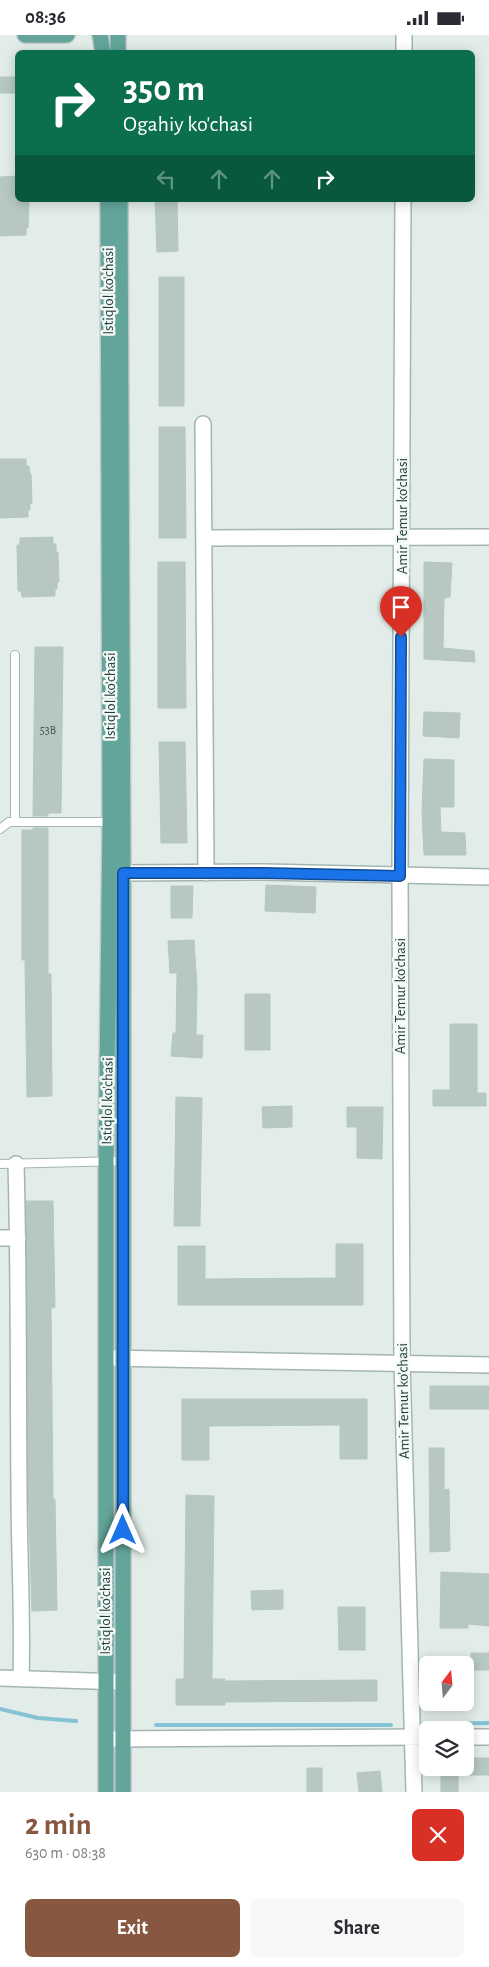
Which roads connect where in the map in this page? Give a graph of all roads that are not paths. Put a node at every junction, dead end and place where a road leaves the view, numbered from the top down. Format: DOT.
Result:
graph roads {
  1 [pos="25,35"];
  2 [pos="67,35"];
  3 [pos="100,35"];
  4 [pos="118,35"];
  5 [pos="404,35"];
  6 [pos="102,50"];
  7 [pos="118,50"];
  8 [pos="404,50"];
  9 [pos="108,202"];
  10 [pos="120,202"];
  11 [pos="403,202"];
  12 [pos="202,424"];
  13 [pos="402,537"];
  14 [pos="489,537"];
  15 [pos="205,538"];
  16 [pos="15,655"];
  17 [pos="15,822"];
  18 [pos="110,822"];
  19 [pos="0,829"];
  20 [pos="123,873"];
  21 [pos="206,873"];
  22 [pos="400,876"];
  23 [pos="489,877"];
  24 [pos="123,1161"];
  25 [pos="106,1162"];
  26 [pos="0,1163"];
  27 [pos="16,1163"];
  28 [pos="18,1238"];
  29 [pos="0,1239"];
  30 [pos="108,1358"];
  31 [pos="123,1358"];
  32 [pos="402,1363"];
  33 [pos="489,1365"];
  34 [pos="0,1678"];
  35 [pos="21,1679"];
  36 [pos="105,1682"];
  37 [pos="123,1683"];
  38 [pos="419,1721"];
  39 [pos="419,1737"];
  40 [pos="474,1737"];
  41 [pos="489,1737"];
  42 [pos="107,1739"];
  43 [pos="124,1739"];
  44 [pos="419,1746"];
  45 [pos="106,1792"];
  46 [pos="123,1792"];
  47 [pos="414,1792"];
  1 -- 2 [label="main road"];
  3 -- 6 [label="main road"];
  4 -- 7 [label="main road"];
  5 -- 8 [label="street"];
  9 -- 18 [label="main road, Istiqlol ko'chasi"];
  10 -- 20 [label="main road, Istiqlol ko'chasi"];
  11 -- 13 [label="street, Amir Temur ko'chasi"];
  12 -- 15 [label="street"];
  13 -- 14 [label="street"];
  13 -- 15 [label="street"];
  13 -- 22 [label="street, Amir Temur ko'chasi"];
  15 -- 21 [label="street"];
  16 -- 17 [label="lane"];
  17 -- 18 [label="lane"];
  17 -- 19 [label="lane"];
  18 -- 25 [label="main road, Istiqlol ko'chasi"];
  20 -- 21 [label="street"];
  20 -- 24 [label="main road, Istiqlol ko'chasi"];
  21 -- 22 [label="street"];
  22 -- 23 [label="street"];
  22 -- 32 [label="street, Amir Temur ko'chasi"];
  24 -- 25 [label="lane"];
  24 -- 31 [label="main road, Istiqlol ko'chasi"];
  25 -- 27 [label="lane"];
  25 -- 30 [label="main road, Istiqlol ko'chasi"];
  26 -- 27 [label="lane"];
  27 -- 28 [label="street"];
  28 -- 29 [label="street"];
  28 -- 35 [label="street"];
  30 -- 31 [label="street"];
  30 -- 36 [label="main road, Istiqlol ko'chasi"];
  31 -- 32 [label="street"];
  31 -- 37 [label="main road, Istiqlol ko'chasi"];
  32 -- 33 [label="street"];
  32 -- 38 [label="street, Amir Temur ko'chasi"];
  34 -- 35 [label="street"];
  35 -- 36 [label="street"];
  36 -- 37 [label="street"];
  36 -- 42 [label="main road, Istiqlol ko'chasi"];
  37 -- 43 [label="main road, Istiqlol ko'chasi"];
  39 -- 43 [label="street"];
  40 -- 41 [label="street"];
  42 -- 43 [label="street"];
  42 -- 45 [label="main road, Istiqlol ko'chasi"];
  43 -- 46 [label="main road, Istiqlol ko'chasi"];
  44 -- 47 [label="street, Amir Temur ko'chasi"];
}
